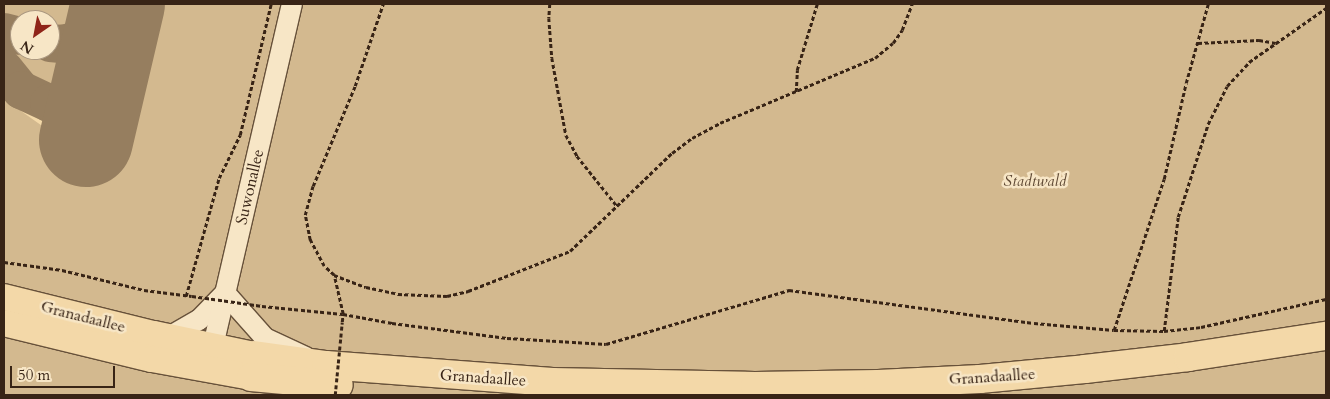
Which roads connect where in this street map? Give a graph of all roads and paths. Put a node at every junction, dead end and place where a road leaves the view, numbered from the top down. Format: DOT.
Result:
graph roads {
  1 [pos="271,4"];
  2 [pos="292,4"];
  3 [pos="383,4"];
  4 [pos="550,4"];
  5 [pos="817,4"];
  6 [pos="912,4"];
  7 [pos="1208,4"];
  8 [pos="1326,8"];
  9 [pos="1198,43"];
  10 [pos="1277,43"];
  11 [pos="796,92"];
  12 [pos="617,206"];
  13 [pos="4,262"];
  14 [pos="334,275"];
  15 [pos="225,294"];
  16 [pos="186,296"];
  17 [pos="4,297"];
  18 [pos="1326,299"];
  19 [pos="343,314"];
  20 [pos="4,323"];
  21 [pos="1114,330"];
  22 [pos="1164,331"];
  23 [pos="1326,336"];
  24 [pos="169,337"];
  25 [pos="1326,354"];
  26 [pos="210,358"];
  27 [pos="317,364"];
  28 [pos="252,366"];
  29 [pos="335,395"];
  30 [pos="454,395"];
  31 [pos="1000,395"];
  1 -- 16 [label="path"];
  2 -- 15 [label="street, Suwonallee"];
  3 -- 14 [label="path"];
  4 -- 12 [label="path"];
  5 -- 11 [label="path"];
  6 -- 11 [label="path"];
  7 -- 9 [label="path"];
  8 -- 10 [label="path"];
  9 -- 10 [label="path"];
  9 -- 21 [label="path"];
  10 -- 22 [label="path"];
  11 -- 12 [label="path"];
  12 -- 14 [label="path"];
  13 -- 16 [label="path"];
  14 -- 19 [label="path"];
  15 -- 24 [label="street"];
  15 -- 26 [label="street, Suwonallee"];
  15 -- 27 [label="street"];
  16 -- 19 [label="path, bridge"];
  17 -- 24 [label="main road, Granadaallee"];
  18 -- 22 [label="path"];
  19 -- 21 [label="path"];
  19 -- 29 [label="path, bridge"];
  20 -- 26 [label="main road, Granadaallee"];
  21 -- 22 [label="path"];
  23 -- 27 [label="highway, Granadaallee"];
  24 -- 26 [label="main road, Granadaallee"];
  25 -- 31 [label="highway, Granadaallee"];
  26 -- 28 [label="main road, Granadaallee"];
  27 -- 28 [label="highway, Granadaallee"];
  28 -- 30 [label="highway, Granadaallee"];
}
